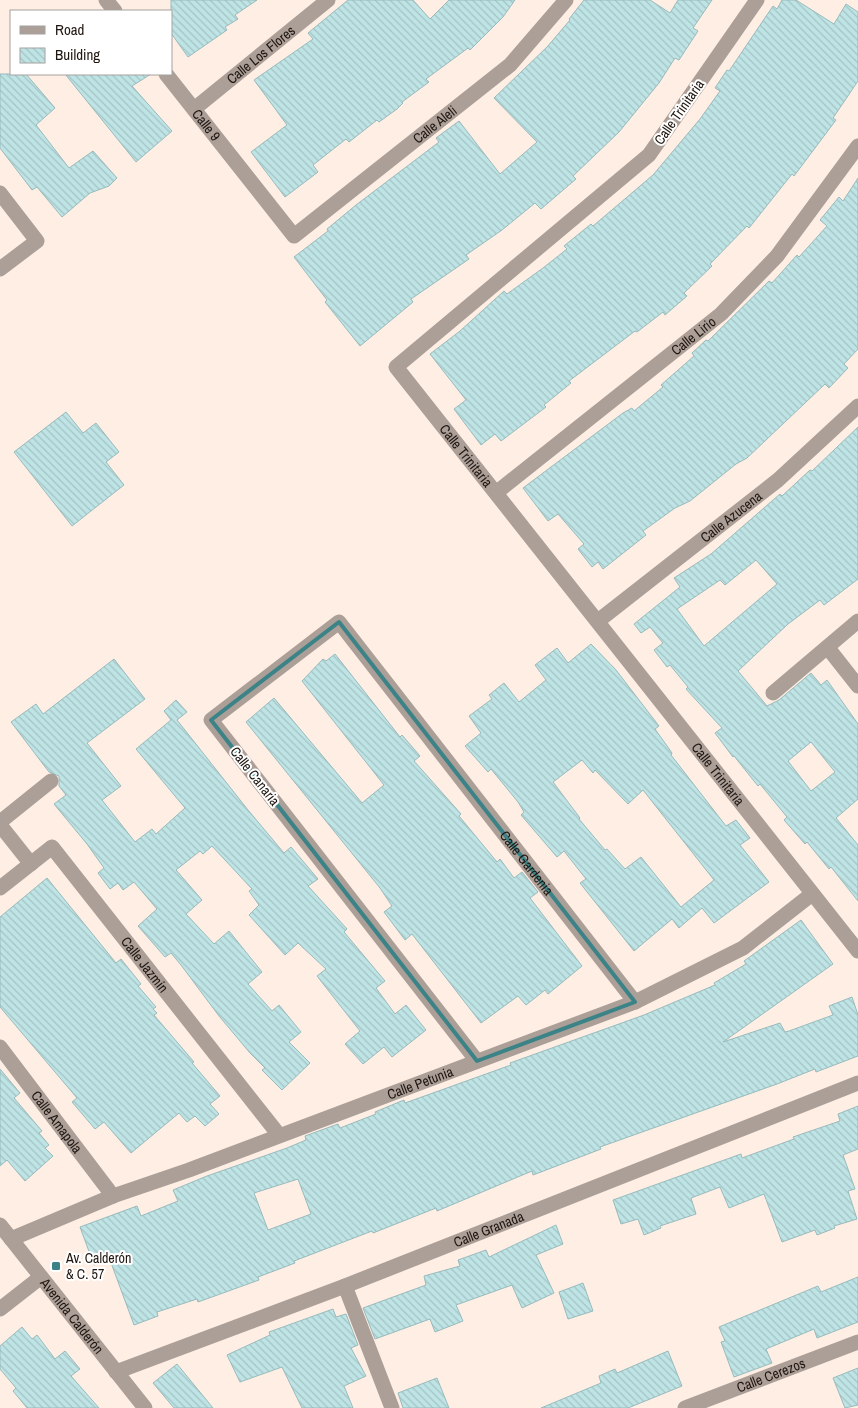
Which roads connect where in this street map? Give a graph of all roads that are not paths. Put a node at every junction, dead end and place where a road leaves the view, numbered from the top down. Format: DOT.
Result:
graph roads {
  1 [pos="106,0"];
  2 [pos="328,0"];
  3 [pos="566,0"];
  4 [pos="757,0"];
  5 [pos="114,10"];
  6 [pos="167,75"];
  7 [pos="194,109"];
  8 [pos="858,146"];
  9 [pos="0,193"];
  10 [pos="294,236"];
  11 [pos="0,269"];
  12 [pos="858,406"];
  13 [pos="497,492"];
  14 [pos="858,621"];
  15 [pos="598,622"];
  16 [pos="828,648"];
  17 [pos="858,686"];
  18 [pos="773,692"];
  19 [pos="418,724"];
  20 [pos="51,782"];
  21 [pos="0,823"];
  22 [pos="31,864"];
  23 [pos="0,888"];
  24 [pos="812,894"];
  25 [pos="858,952"];
  26 [pos="634,1002"];
  27 [pos="0,1047"];
  28 [pos="477,1061"];
  29 [pos="858,1083"];
  30 [pos="279,1135"];
  31 [pos="113,1196"];
  32 [pos="0,1225"];
  33 [pos="11,1239"];
  34 [pos="41,1277"];
  35 [pos="345,1286"];
  36 [pos="0,1309"];
  37 [pos="858,1342"];
  38 [pos="116,1372"];
  39 [pos="145,1408"];
  40 [pos="392,1408"];
  41 [pos="685,1408"];
  1 -- 5 [label="street"];
  2 -- 7 [label="street, Calle Los Flores"];
  3 -- 10 [label="street, Calle Aleli"];
  4 -- 13 [label="street, Calle Trinitaria"];
  6 -- 7 [label="street, Calle 9"];
  7 -- 10 [label="street, Calle 9"];
  8 -- 13 [label="street, Calle Lirio"];
  9 -- 11 [label="street"];
  12 -- 15 [label="street, Calle Azucena"];
  13 -- 15 [label="street, Calle Trinitaria"];
  14 -- 16 [label="street"];
  15 -- 24 [label="street, Calle Trinitaria"];
  16 -- 17 [label="street"];
  16 -- 18 [label="street"];
  19 -- 26 [label="street, Calle Gardenia"];
  19 -- 28 [label="street, Calle Canaria"];
  20 -- 21 [label="street"];
  21 -- 22 [label="street"];
  22 -- 23 [label="street, Calle Jazmín"];
  22 -- 30 [label="street, Calle Jazmín"];
  24 -- 25 [label="street, Calle Trinitaria"];
  24 -- 26 [label="street, Calle Petunia"];
  26 -- 28 [label="street, Calle Petunia"];
  27 -- 31 [label="street, Calle Amapola"];
  28 -- 30 [label="street, Calle Petunia"];
  29 -- 35 [label="street, Calle Granada"];
  30 -- 31 [label="street, Calle Petunia"];
  31 -- 33 [label="street, Calle Petunia"];
  32 -- 33 [label="street, Avenida Calderón"];
  33 -- 34 [label="street, Avenida Calderón"];
  34 -- 36 [label="street"];
  34 -- 38 [label="street, Avenida Calderón"];
  35 -- 38 [label="street, Calle Granada"];
  35 -- 40 [label="street"];
  37 -- 41 [label="street, Calle Cerezos"];
  38 -- 39 [label="street, Avenida Calderón"];
}
